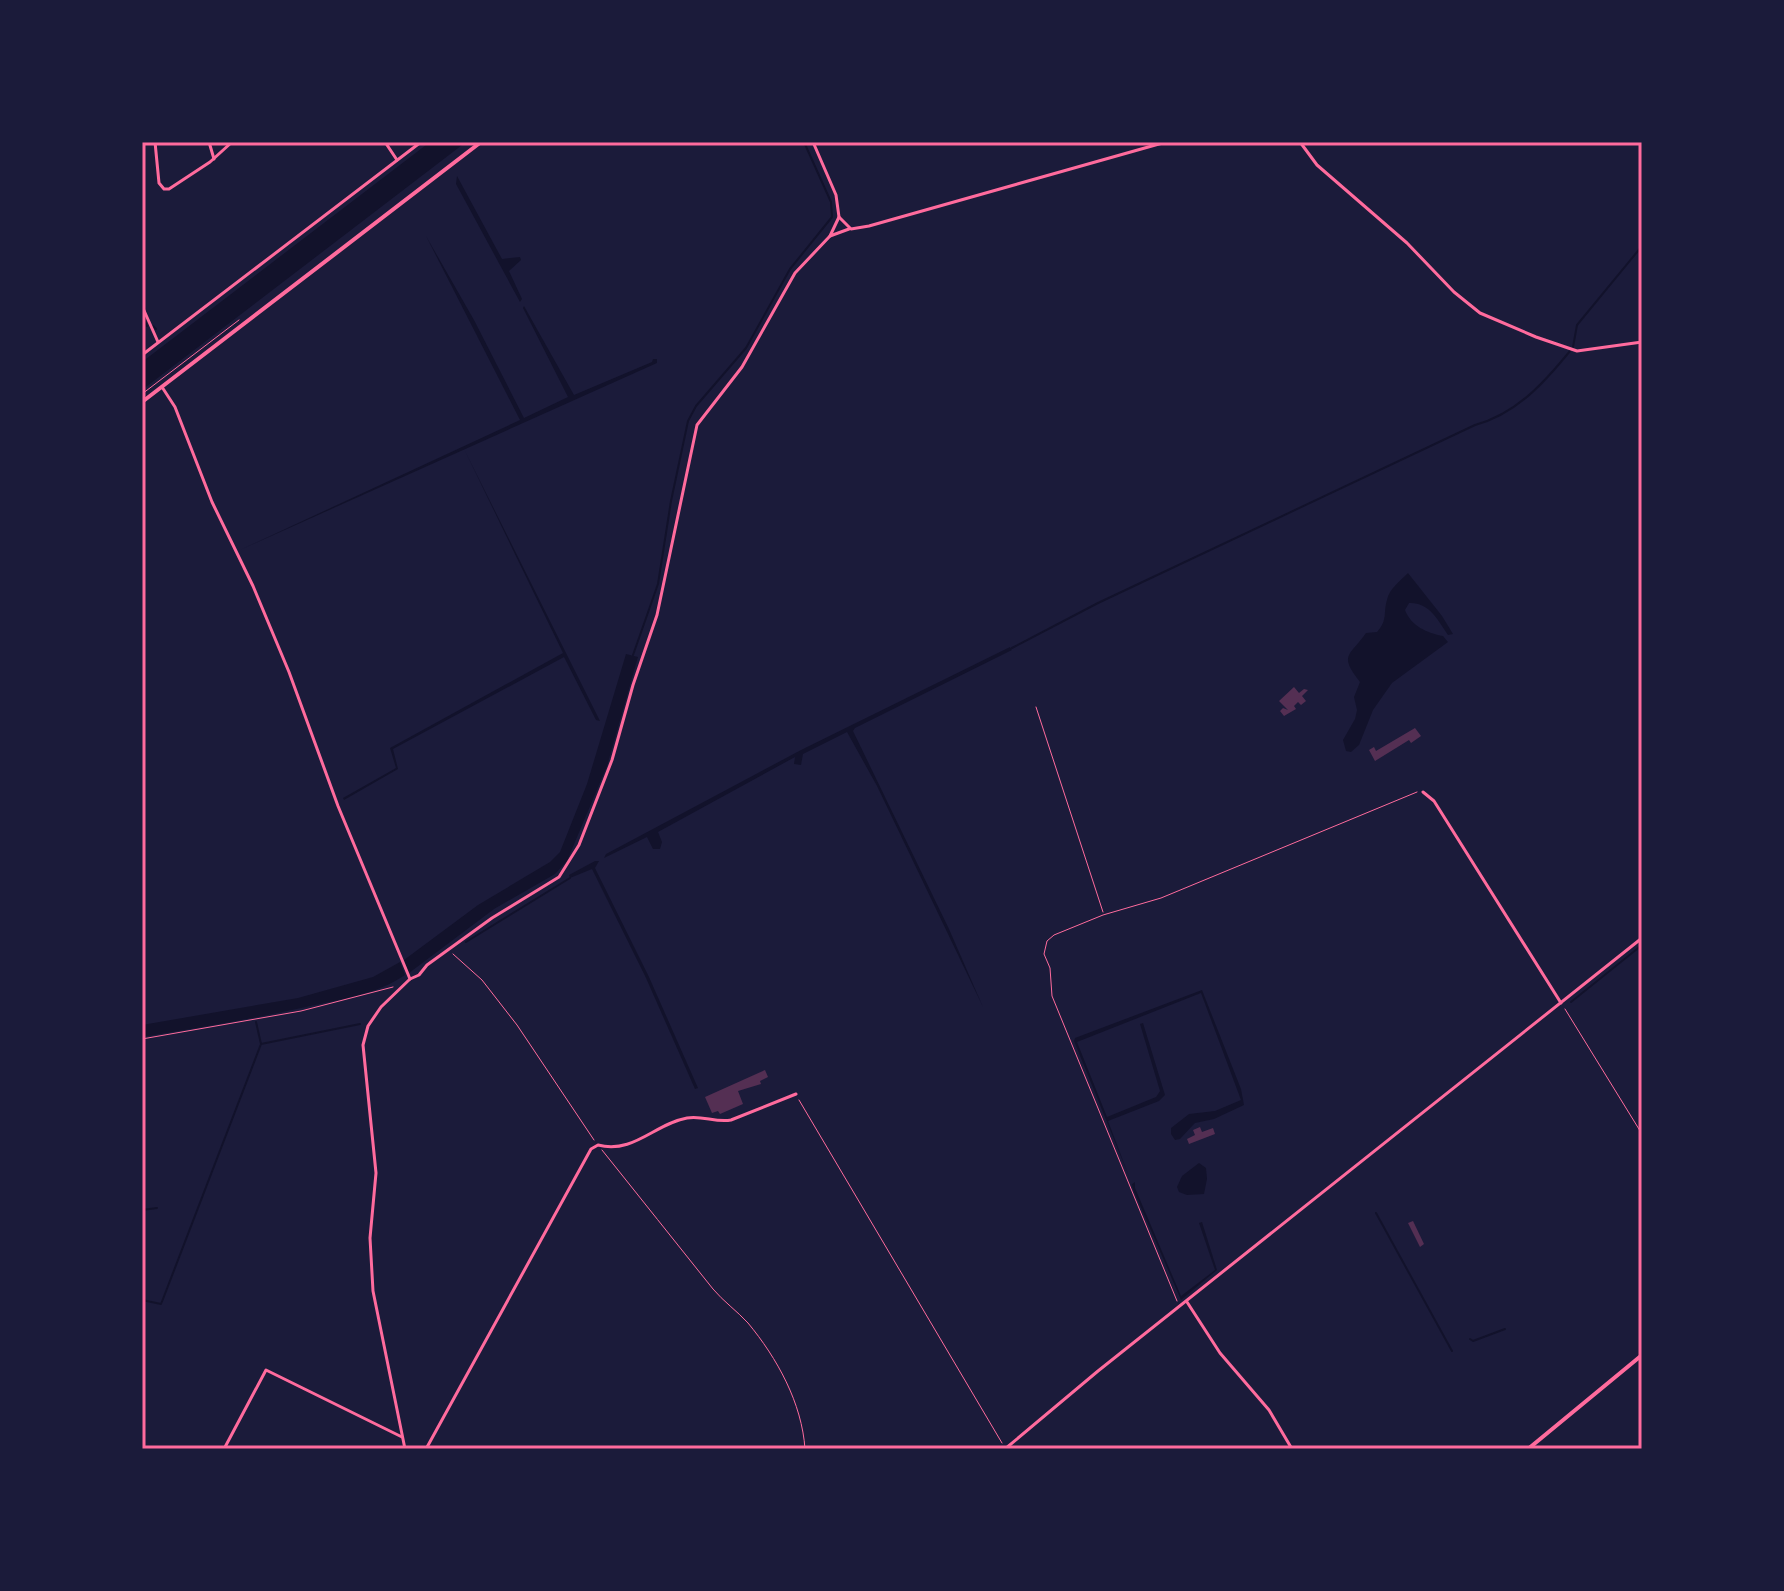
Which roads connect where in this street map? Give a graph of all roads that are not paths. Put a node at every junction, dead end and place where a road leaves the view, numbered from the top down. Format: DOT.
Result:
graph roads {
  1 [pos="155,142"];
  2 [pos="209,142"];
  3 [pos="232,142"];
  4 [pos="385,142"];
  5 [pos="421,142"];
  6 [pos="481,142"];
  7 [pos="813,142"];
  8 [pos="1166,142"];
  9 [pos="1300,142"];
  10 [pos="214,159"];
  11 [pos="397,160"];
  12 [pos="839,217"];
  13 [pos="851,229"];
  14 [pos="830,236"];
  15 [pos="142,306"];
  16 [pos="158,342"];
  17 [pos="1642,342"];
  18 [pos="142,355"];
  19 [pos="162,387"];
  20 [pos="142,402"];
  21 [pos="1423,792"];
  22 [pos="1642,938"];
  23 [pos="410,979"];
  24 [pos="1561,1003"];
  25 [pos="796,1094"];
  26 [pos="1187,1302"];
  27 [pos="1642,1355"];
  28 [pos="402,1437"];
  29 [pos="224,1449"];
  30 [pos="405,1449"];
  31 [pos="426,1449"];
  32 [pos="1005,1449"];
  33 [pos="1292,1449"];
  34 [pos="1528,1449"];
  1 -- 10 [label="street"];
  2 -- 10 [label="street"];
  3 -- 10 [label="street"];
  4 -- 11 [label="street"];
  5 -- 11 [label="street"];
  6 -- 19 [label="street"];
  7 -- 12 [label="street"];
  8 -- 13 [label="street"];
  9 -- 17 [label="street"];
  11 -- 16 [label="street"];
  12 -- 13 [label="street"];
  12 -- 14 [label="street"];
  13 -- 14 [label="street"];
  14 -- 23 [label="street"];
  15 -- 16 [label="street"];
  16 -- 18 [label="street"];
  19 -- 20 [label="street"];
  19 -- 23 [label="street"];
  21 -- 24 [label="street"];
  22 -- 24 [label="street"];
  23 -- 28 [label="street"];
  24 -- 26 [label="street"];
  25 -- 31 [label="street"];
  26 -- 32 [label="street"];
  26 -- 33 [label="street"];
  27 -- 34 [label="street"];
  28 -- 29 [label="street"];
  28 -- 30 [label="street"];
}
